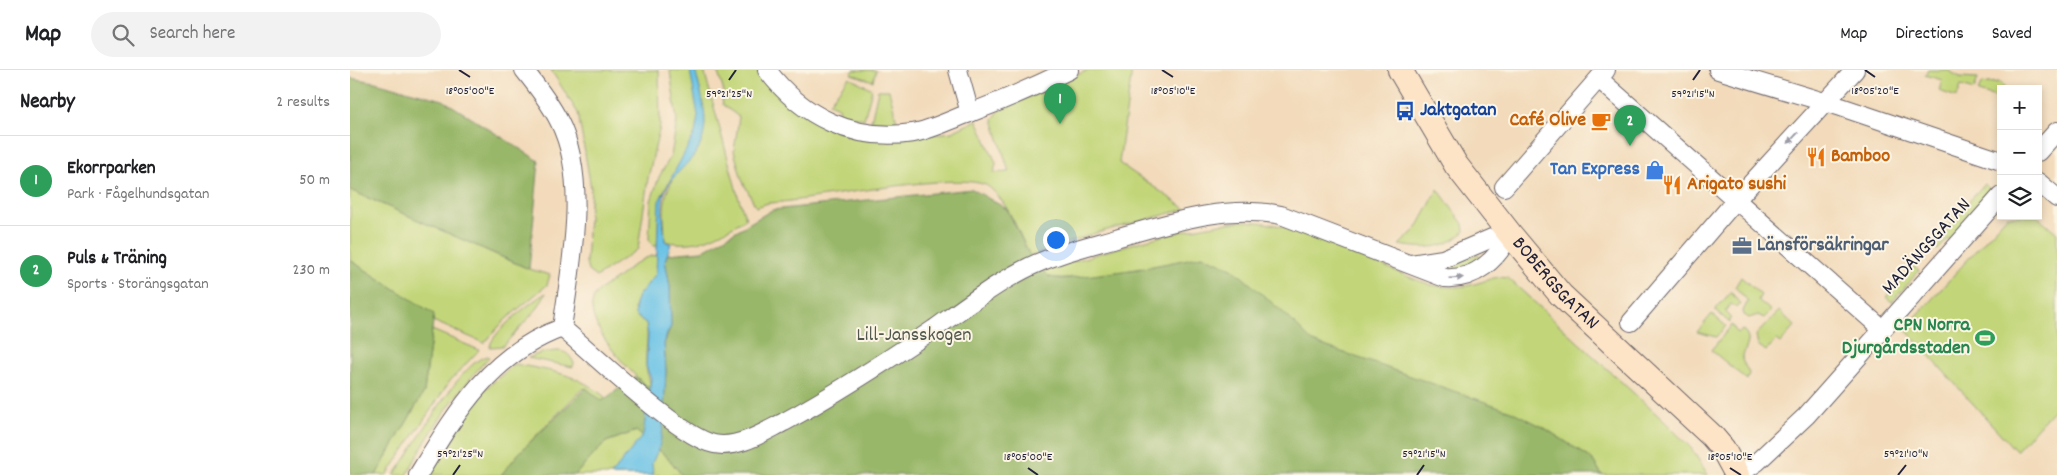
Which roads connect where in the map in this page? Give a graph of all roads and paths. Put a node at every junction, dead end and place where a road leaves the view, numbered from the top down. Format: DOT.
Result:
graph roads {
  1 [pos="524,70"];
  2 [pos="767,70"];
  3 [pos="958,70"];
  4 [pos="1069,70"];
  5 [pos="1400,70"];
  6 [pos="1718,70"];
  7 [pos="1854,70"];
  8 [pos="1603,74"];
  9 [pos="1826,102"];
  10 [pos="970,113"];
  11 [pos="2057,131"];
  12 [pos="2042,148"];
  13 [pos="1997,160"];
  14 [pos="2042,185"];
  15 [pos="1504,187"];
  16 [pos="2057,198"];
  17 [pos="1736,200"];
  18 [pos="1997,200"];
  19 [pos="1510,234"];
  20 [pos="1410,264"];
  21 [pos="1631,322"];
  22 [pos="562,328"];
  23 [pos="1882,329"];
  24 [pos="418,475"];
  25 [pos="1738,475"];
  1 -- 22 [label="street"];
  2 -- 10 [label="street"];
  3 -- 10 [label="street"];
  4 -- 10 [label="street"];
  5 -- 19 [label="street, BOBERGSGATAN"];
  6 -- 9 [label="street"];
  7 -- 9 [label="street"];
  8 -- 15 [label="street"];
  8 -- 17 [label="street"];
  9 -- 13 [label="street"];
  9 -- 17 [label="street, one-way"];
  11 -- 12 [label="street"];
  14 -- 16 [label="street"];
  17 -- 21 [label="street"];
  17 -- 23 [label="street"];
  18 -- 23 [label="street, MADÄNGSGATAN"];
  19 -- 20 [label="street"];
  20 -- 19 [label="street, one-way"];
  19 -- 25 [label="street, BOBERGSGATAN"];
  20 -- 22 [label="street"];
  22 -- 24 [label="street"];
  23 -- 25 [label="street, MADÄNGSGATAN"];
}
